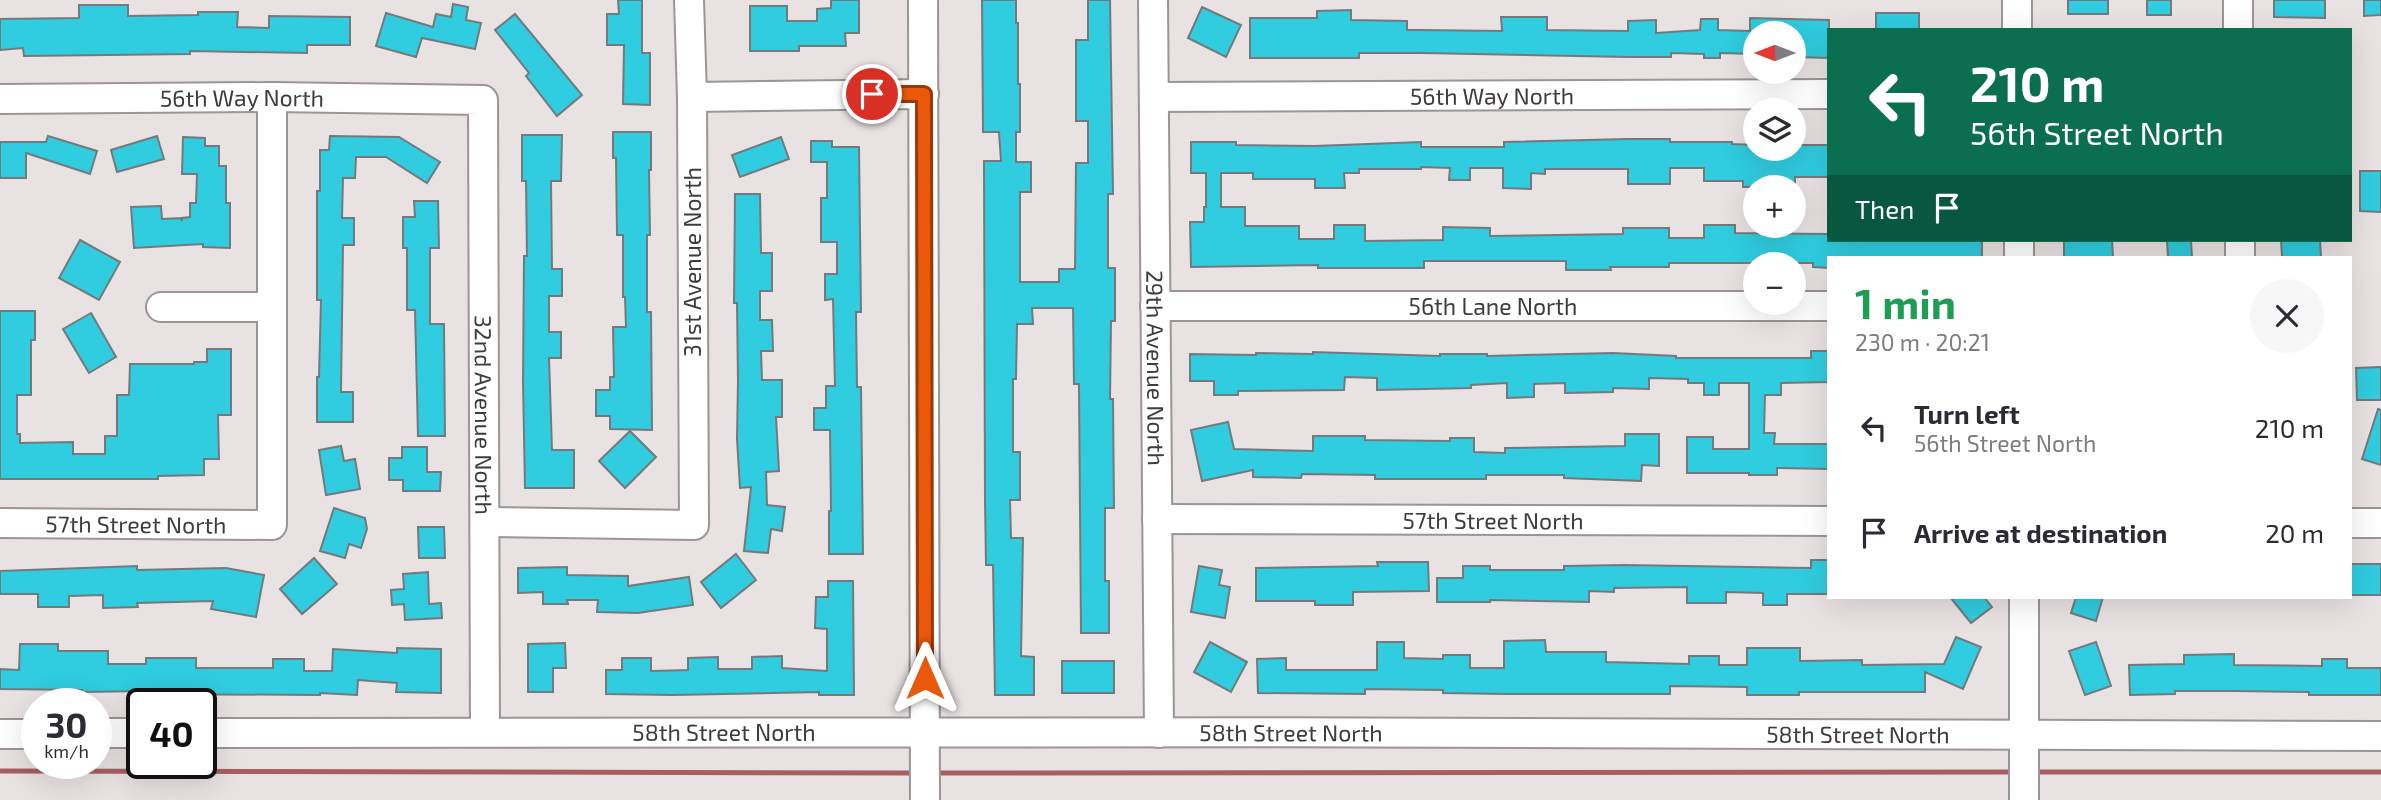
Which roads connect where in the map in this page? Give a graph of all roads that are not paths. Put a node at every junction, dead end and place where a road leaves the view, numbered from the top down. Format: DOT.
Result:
graph roads {
  1 [pos="689,0"];
  2 [pos="923,0"];
  3 [pos="1153,0"];
  4 [pos="2017,0"];
  5 [pos="2238,0"];
  6 [pos="2017,28"];
  7 [pos="2238,28"];
  8 [pos="924,94"];
  9 [pos="1827,94"];
  10 [pos="272,97"];
  11 [pos="692,97"];
  12 [pos="1154,97"];
  13 [pos="0,99"];
  14 [pos="483,100"];
  15 [pos="1155,306"];
  16 [pos="1827,306"];
  17 [pos="161,307"];
  18 [pos="272,307"];
  19 [pos="1157,519"];
  20 [pos="1827,521"];
  21 [pos="485,522"];
  22 [pos="0,523"];
  23 [pos="2352,523"];
  24 [pos="2381,523"];
  25 [pos="2024,599"];
  26 [pos="485,732"];
  27 [pos="217,733"];
  28 [pos="1159,733"];
  29 [pos="0,734"];
  30 [pos="21,734"];
  31 [pos="2381,736"];
  32 [pos="2024,739"];
  33 [pos="925,740"];
  34 [pos="925,797"];
  35 [pos="2024,800"];
  1 -- 11 [label="street, 31st Avenue North"];
  2 -- 8 [label="street"];
  3 -- 12 [label="street, 29th Avenue North"];
  4 -- 6 [label="street"];
  5 -- 7 [label="street"];
  8 -- 11 [label="street"];
  8 -- 33 [label="street"];
  9 -- 12 [label="street, 56th Way North"];
  10 -- 13 [label="street, 56th Way North"];
  10 -- 14 [label="street, 56th Way North"];
  10 -- 18 [label="street"];
  11 -- 21 [label="street, 31st Avenue North"];
  12 -- 15 [label="street, 29th Avenue North"];
  14 -- 21 [label="street, 32nd Avenue North"];
  15 -- 16 [label="street, 56th Lane North"];
  15 -- 19 [label="street, 29th Avenue North"];
  17 -- 18 [label="street"];
  18 -- 22 [label="street, 57th Street North"];
  19 -- 20 [label="street, 57th Street North"];
  19 -- 28 [label="street, 29th Avenue North"];
  21 -- 26 [label="street, 32nd Avenue North"];
  23 -- 24 [label="street"];
  25 -- 32 [label="street"];
  26 -- 27 [label="street, 58th Street North"];
  26 -- 33 [label="street, 58th Street North"];
  28 -- 32 [label="street, 58th Street North"];
  28 -- 33 [label="street, 58th Street North"];
  29 -- 30 [label="street"];
  31 -- 32 [label="street, 58th Street North"];
  32 -- 35 [label="street"];
  33 -- 34 [label="street"];
}
